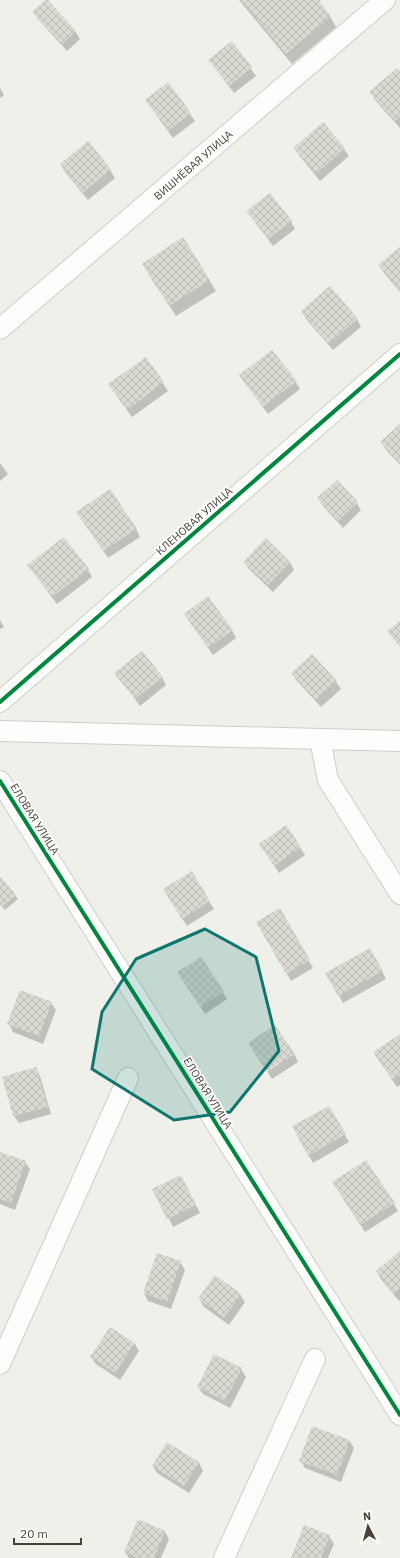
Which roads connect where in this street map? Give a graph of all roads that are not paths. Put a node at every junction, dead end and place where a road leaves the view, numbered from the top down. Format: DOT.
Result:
graph roads {
  1 [pos="385,0"];
  2 [pos="0,330"];
  3 [pos="400,354"];
  4 [pos="0,702"];
  5 [pos="0,731"];
  6 [pos="320,739"];
  7 [pos="400,741"];
  8 [pos="0,781"];
  9 [pos="400,894"];
  10 [pos="128,1078"];
  11 [pos="315,1359"];
  12 [pos="0,1364"];
  13 [pos="400,1415"];
  14 [pos="224,1558"];
  1 -- 2 [label="street, ВИШНЁВАЯ УЛИЦА"];
  3 -- 4 [label="street, КЛЕНОВАЯ УЛИЦА"];
  5 -- 6 [label="street"];
  6 -- 7 [label="street"];
  6 -- 9 [label="street"];
  8 -- 13 [label="street, ЕЛОВАЯ УЛИЦА"];
  10 -- 12 [label="street"];
  11 -- 14 [label="street"];
}
